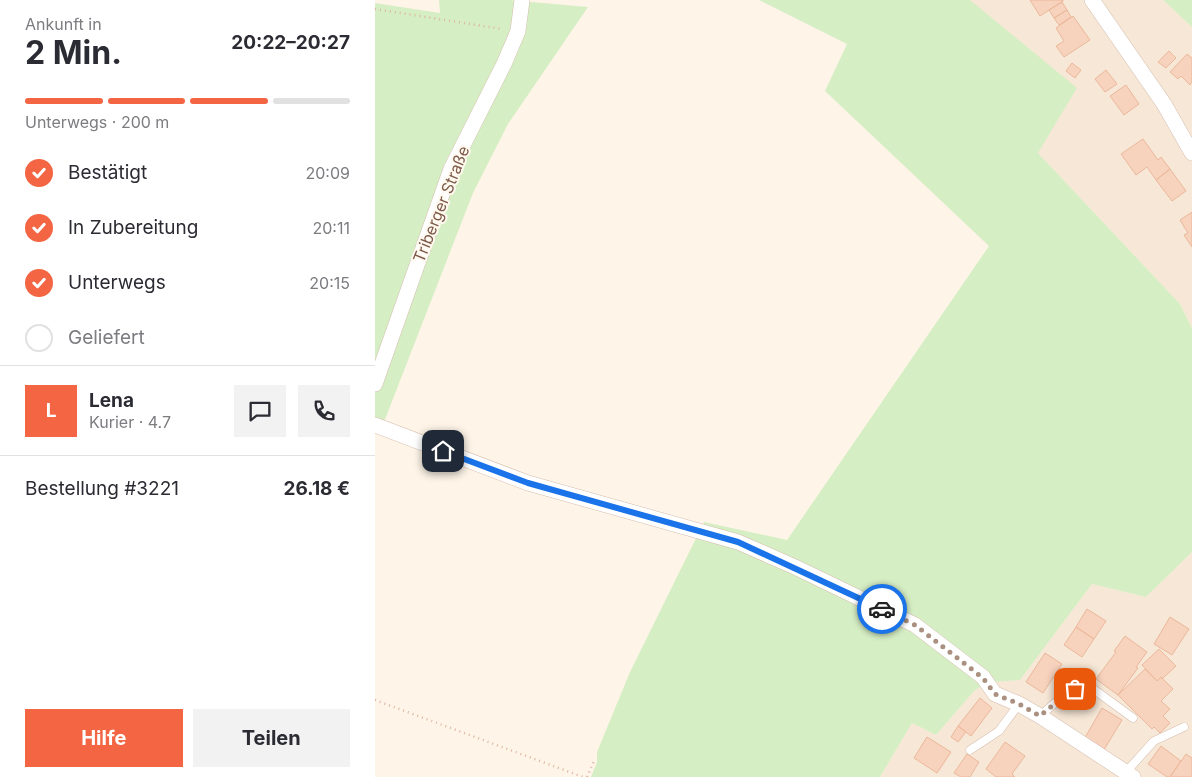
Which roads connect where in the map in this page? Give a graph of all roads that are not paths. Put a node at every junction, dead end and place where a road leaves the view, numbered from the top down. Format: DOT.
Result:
graph roads {
  1 [pos="522,0"];
  2 [pos="1092,0"];
  3 [pos="1192,153"];
  4 [pos="375,384"];
  5 [pos="375,425"];
  6 [pos="1019,704"];
  7 [pos="1040,716"];
  8 [pos="1133,718"];
  9 [pos="1185,727"];
  10 [pos="970,750"];
  11 [pos="1129,775"];
  1 -- 4 [label="street, Triberger Straße"];
  2 -- 3 [label="street"];
  5 -- 6 [label="street"];
  6 -- 7 [label="street"];
  6 -- 10 [label="lane"];
  7 -- 8 [label="lane"];
  7 -- 11 [label="street"];
  9 -- 11 [label="lane"];
}
